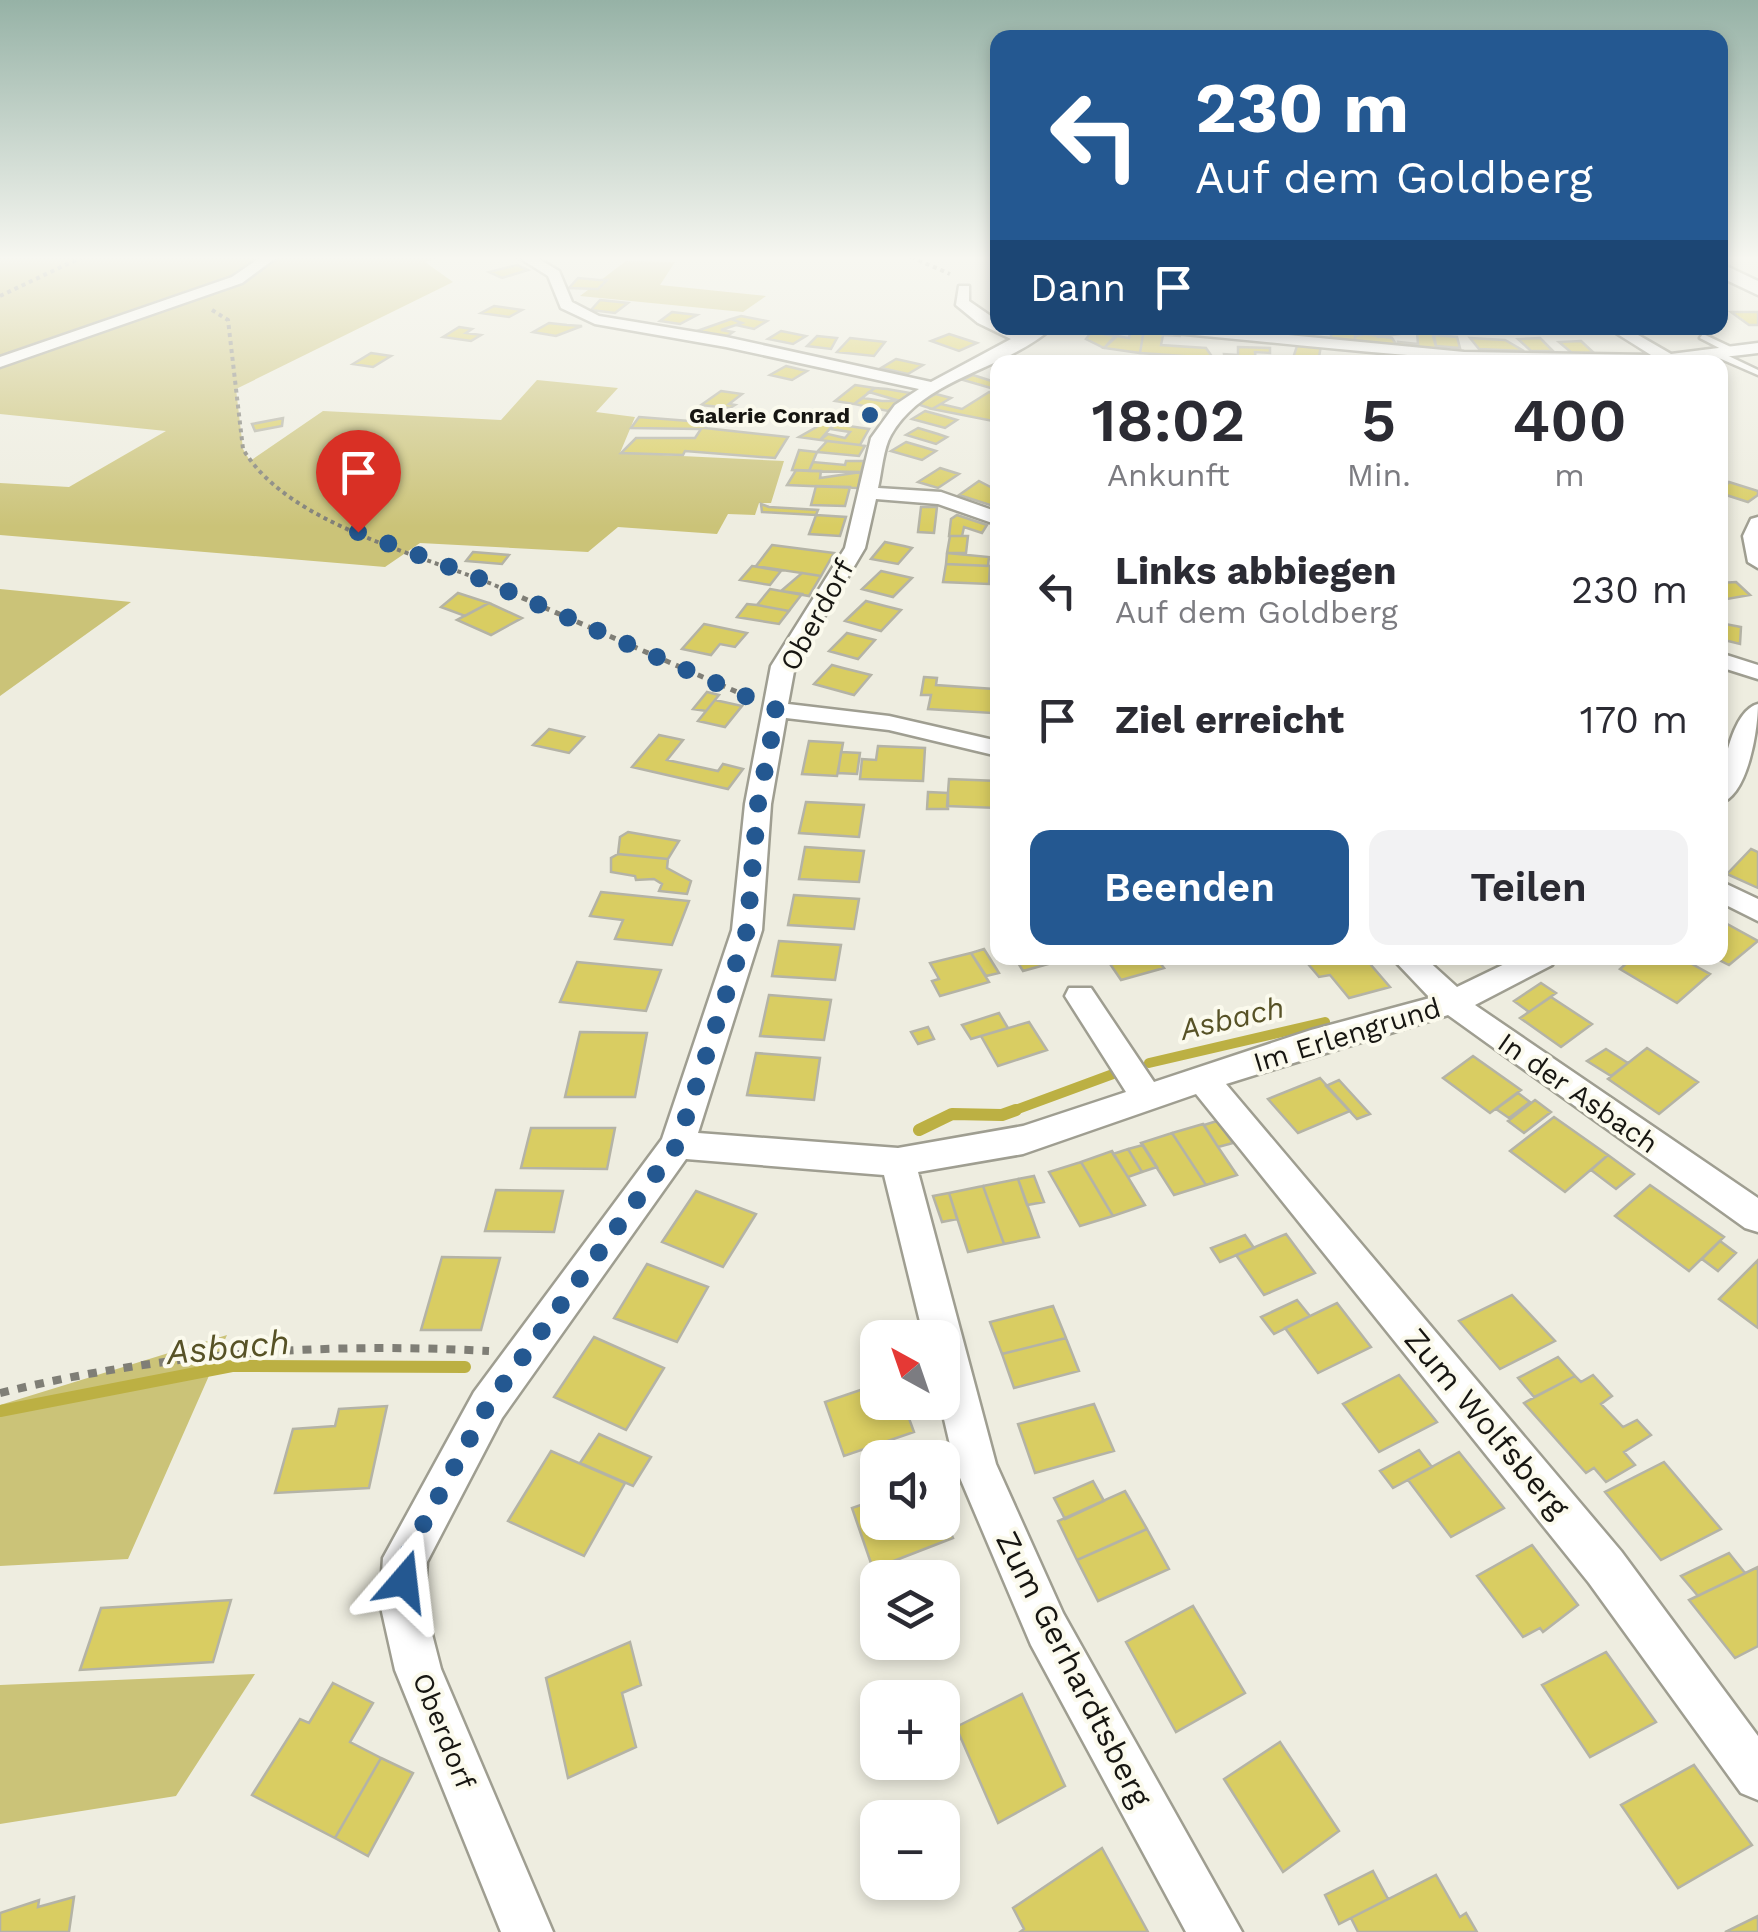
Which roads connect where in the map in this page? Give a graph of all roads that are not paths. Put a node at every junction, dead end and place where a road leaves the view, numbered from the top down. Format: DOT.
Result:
graph roads {
  1 [pos="36,347"];
  2 [pos="750,347"];
  3 [pos="1399,347"];
  4 [pos="1718,347"];
  5 [pos="1758,348"];
  6 [pos="1724,352"];
  7 [pos="1491,355"];
  8 [pos="1696,355"];
  9 [pos="990,357"];
  10 [pos="0,362"];
  11 [pos="1758,373"];
  12 [pos="933,387"];
  13 [pos="870,493"];
  14 [pos="990,516"];
  15 [pos="1758,523"];
  16 [pos="1758,562"];
  17 [pos="1728,663"];
  18 [pos="1758,672"];
  19 [pos="777,710"];
  20 [pos="1758,711"];
  21 [pos="990,747"];
  22 [pos="1728,777"];
  23 [pos="1728,894"];
  24 [pos="1758,910"];
  25 [pos="1414,965"];
  26 [pos="1527,965"];
  27 [pos="1080,996"];
  28 [pos="1452,1003"];
  29 [pos="1204,1080"];
  30 [pos="1147,1098"];
  31 [pos="677,1145"];
  32 [pos="898,1162"];
  33 [pos="1758,1217"];
  34 [pos="1758,1776"];
  35 [pos="527,1932"];
  36 [pos="1216,1932"];
  1 -- 10 [label="street"];
  2 -- 12 [label="street"];
  3 -- 7 [label="street"];
  4 -- 6 [label="lane"];
  5 -- 6 [label="street"];
  6 -- 8 [label="street"];
  6 -- 11 [label="lane"];
  9 -- 12 [label="street, Oberdorf"];
  12 -- 13 [label="street, Oberdorf"];
  13 -- 14 [label="street"];
  13 -- 19 [label="street, Oberdorf"];
  15 -- 16 [label="street"];
  17 -- 18 [label="street"];
  19 -- 21 [label="street"];
  19 -- 31 [label="street, Oberdorf"];
  20 -- 22 [label="street"];
  23 -- 24 [label="street"];
  25 -- 28 [label="street, In der Asbach"];
  26 -- 28 [label="street, Im Erlengrund"];
  27 -- 30 [label="street"];
  28 -- 29 [label="street, Im Erlengrund"];
  28 -- 33 [label="street, In der Asbach"];
  29 -- 30 [label="street, Im Erlengrund"];
  29 -- 34 [label="street, Zum Wolfsberg"];
  30 -- 32 [label="street, Im Erlengrund"];
  31 -- 32 [label="street, Im Erlengrund"];
  31 -- 35 [label="street, Oberdorf"];
  32 -- 36 [label="street, Zum Gerhardtsberg"];
}
